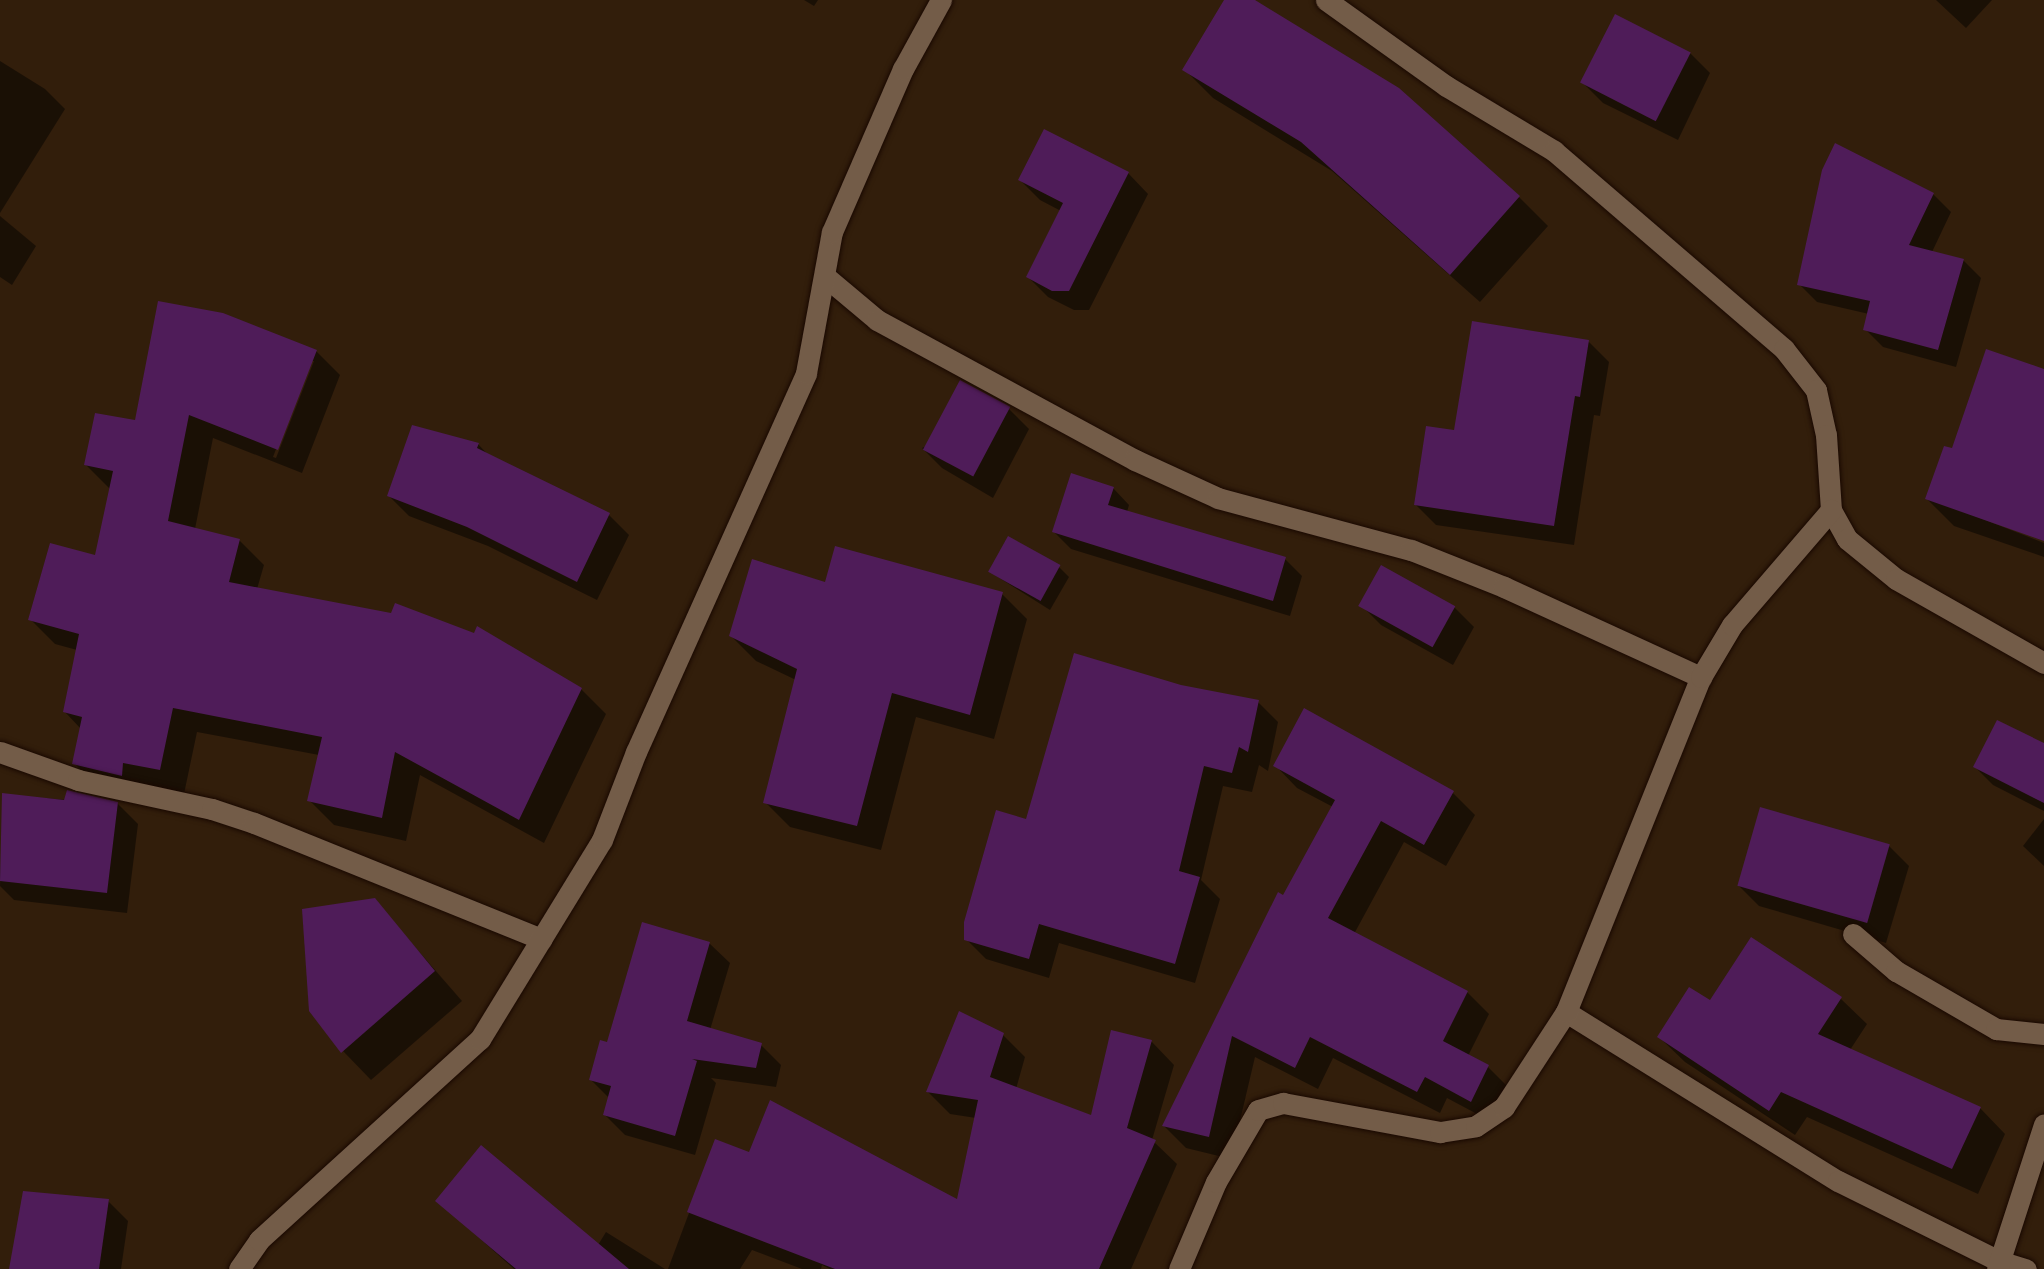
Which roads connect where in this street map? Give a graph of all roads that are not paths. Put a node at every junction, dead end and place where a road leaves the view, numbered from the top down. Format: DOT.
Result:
graph roads {
  1 [pos="941,0"];
  2 [pos="1326,0"];
  3 [pos="827,278"];
  4 [pos="1831,510"];
  5 [pos="2044,663"];
  6 [pos="1701,677"];
  7 [pos="0,751"];
  8 [pos="1853,934"];
  9 [pos="541,939"];
  10 [pos="1566,1012"];
  11 [pos="2044,1034"];
  12 [pos="2044,1124"];
  13 [pos="1998,1265"];
  14 [pos="239,1269"];
  15 [pos="1179,1269"];
  16 [pos="2026,1269"];
  1 -- 3 [label="street"];
  2 -- 4 [label="street"];
  3 -- 6 [label="street"];
  3 -- 9 [label="street"];
  4 -- 5 [label="street"];
  4 -- 6 [label="street"];
  6 -- 10 [label="street"];
  7 -- 9 [label="street"];
  8 -- 11 [label="street"];
  9 -- 14 [label="street"];
  10 -- 13 [label="street"];
  10 -- 15 [label="street"];
  12 -- 13 [label="street"];
  13 -- 16 [label="street"];
}
